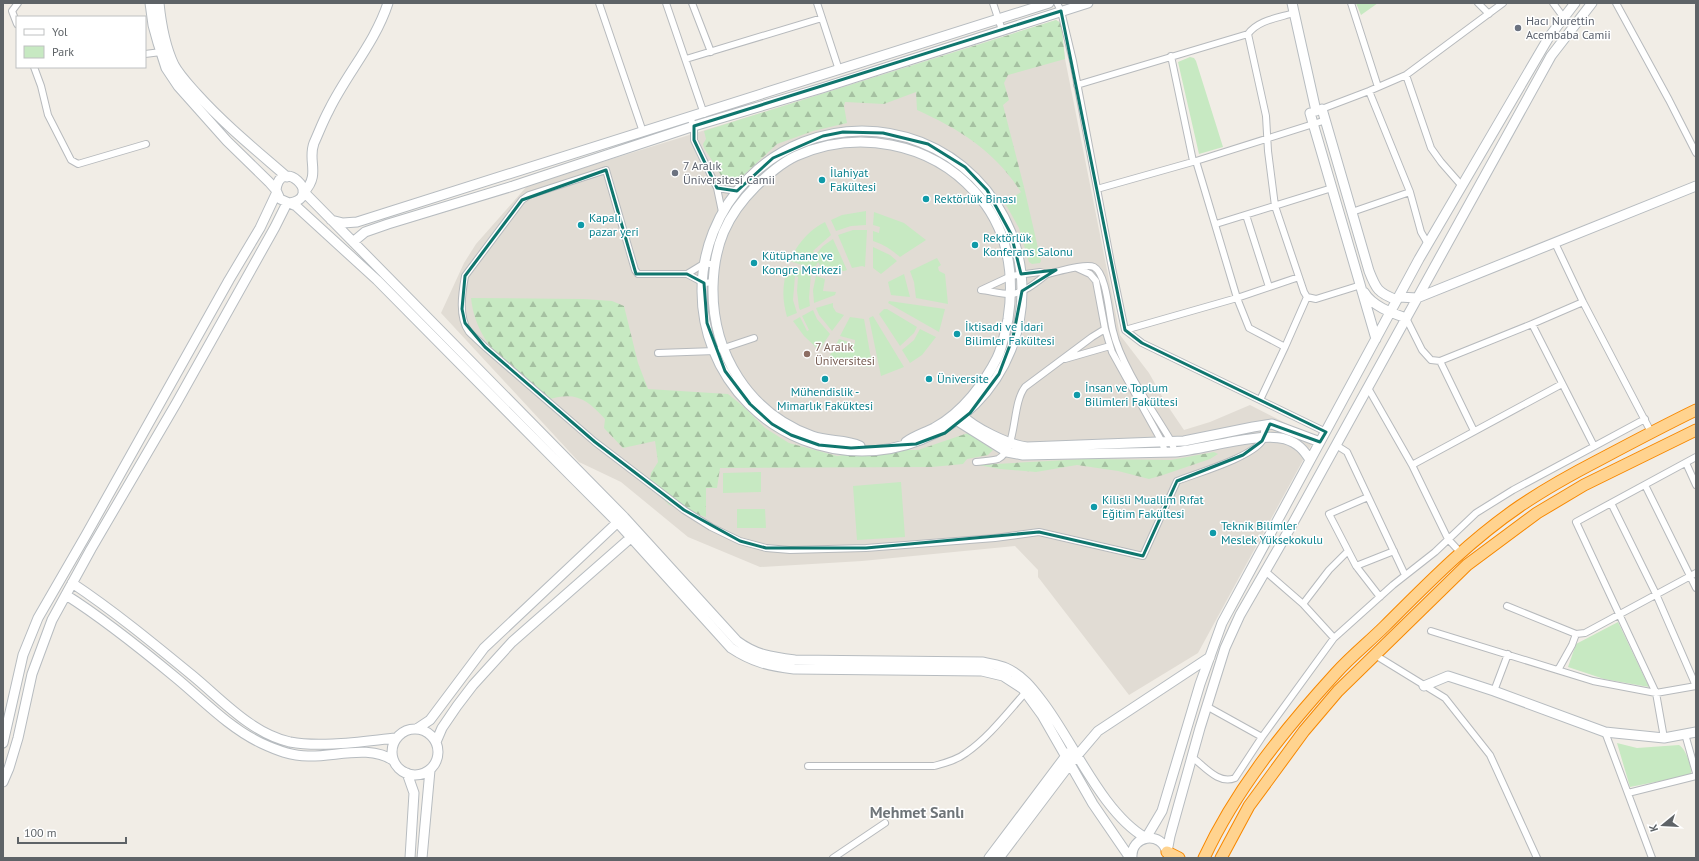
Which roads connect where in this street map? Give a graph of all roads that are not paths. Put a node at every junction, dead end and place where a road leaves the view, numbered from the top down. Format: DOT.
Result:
graph roads {
  1 [pos="18,3"];
  2 [pos="150,3"];
  3 [pos="158,3"];
  4 [pos="388,3"];
  5 [pos="599,3"];
  6 [pos="666,3"];
  7 [pos="692,3"];
  8 [pos="817,3"];
  9 [pos="993,3"];
  10 [pos="1049,3"];
  11 [pos="1088,3"];
  12 [pos="1292,3"];
  13 [pos="1352,3"];
  14 [pos="1478,3"];
  15 [pos="1503,3"];
  16 [pos="1553,3"];
  17 [pos="1575,3"];
  18 [pos="1592,3"];
  19 [pos="1616,3"];
  20 [pos="1059,7"];
  21 [pos="1294,13"];
  22 [pos="1489,14"];
  23 [pos="822,18"];
  24 [pos="1564,18"];
  25 [pos="998,19"];
  26 [pos="16,21"];
  27 [pos="1002,30"];
  28 [pos="1248,34"];
  29 [pos="161,52"];
  30 [pos="711,52"];
  31 [pos="146,54"];
  32 [pos="1171,56"];
  33 [pos="686,60"];
  34 [pos="34,68"];
  35 [pos="839,70"];
  36 [pos="1406,75"];
  37 [pos="1077,85"];
  38 [pos="1378,87"];
  39 [pos="1369,91"];
  40 [pos="1316,111"];
  41 [pos="704,114"];
  42 [pos="1326,120"];
  43 [pos="692,122"];
  44 [pos="1314,124"];
  45 [pos="643,132"];
  46 [pos="1267,138"];
  47 [pos="146,144"];
  48 [pos="1696,153"];
  49 [pos="1195,161"];
  50 [pos="287,177"];
  51 [pos="750,178"];
  52 [pos="757,186"];
  53 [pos="1462,186"];
  54 [pos="1696,186"];
  55 [pos="717,188"];
  56 [pos="1332,188"];
  57 [pos="1097,189"];
  58 [pos="737,191"];
  59 [pos="276,192"];
  60 [pos="303,192"];
  61 [pos="1410,192"];
  62 [pos="288,203"];
  63 [pos="1275,206"];
  64 [pos="722,212"];
  65 [pos="1352,212"];
  66 [pos="1246,215"];
  67 [pos="331,220"];
  68 [pos="1216,224"];
  69 [pos="353,242"];
  70 [pos="1555,243"];
  71 [pos="1428,244"];
  72 [pos="705,263"];
  73 [pos="714,265"];
  74 [pos="1077,268"];
  75 [pos="687,274"];
  76 [pos="1021,274"];
  77 [pos="1046,274"];
  78 [pos="1011,276"];
  79 [pos="1299,277"];
  80 [pos="714,282"];
  81 [pos="704,283"];
  82 [pos="1361,285"];
  83 [pos="1269,287"];
  84 [pos="1022,291"];
  85 [pos="1011,294"];
  86 [pos="1307,297"];
  87 [pos="1237,298"];
  88 [pos="1398,298"];
  89 [pos="1417,298"];
  90 [pos="1583,302"];
  91 [pos="1390,313"];
  92 [pos="1406,318"];
  93 [pos="1532,324"];
  94 [pos="1106,329"];
  95 [pos="1125,330"];
  96 [pos="754,338"];
  97 [pos="1376,339"];
  98 [pos="1110,346"];
  99 [pos="1285,347"];
  100 [pos="720,351"];
  101 [pos="658,353"];
  102 [pos="1062,360"];
  103 [pos="1440,361"];
  104 [pos="1562,384"];
  105 [pos="1368,388"];
  106 [pos="1260,400"];
  107 [pos="1696,410"];
  108 [pos="955,413"];
  109 [pos="1645,418"];
  110 [pos="962,421"];
  111 [pos="1265,425"];
  112 [pos="1696,430"];
  113 [pos="1474,431"];
  114 [pos="1326,432"];
  115 [pos="1651,432"];
  116 [pos="1263,438"];
  117 [pos="906,442"];
  118 [pos="1166,442"];
  119 [pos="1320,442"];
  120 [pos="1010,443"];
  121 [pos="1336,444"];
  122 [pos="1594,446"];
  123 [pos="1007,452"];
  124 [pos="1165,452"];
  125 [pos="1175,452"];
  126 [pos="1696,457"];
  127 [pos="1310,460"];
  128 [pos="976,462"];
  129 [pos="1686,463"];
  130 [pos="1412,465"];
  131 [pos="1645,485"];
  132 [pos="1696,485"];
  133 [pos="1368,496"];
  134 [pos="1611,503"];
  135 [pos="621,520"];
  136 [pos="634,535"];
  137 [pos="1448,539"];
  138 [pos="1348,551"];
  139 [pos="1394,551"];
  140 [pos="1460,552"];
  141 [pos="1356,566"];
  142 [pos="1264,571"];
  143 [pos="1405,575"];
  144 [pos="1693,575"];
  145 [pos="72,583"];
  146 [pos="1696,588"];
  147 [pos="1656,594"];
  148 [pos="66,595"];
  149 [pos="1380,597"];
  150 [pos="1303,604"];
  151 [pos="1508,606"];
  152 [pos="1620,614"];
  153 [pos="1431,632"];
  154 [pos="1576,634"];
  155 [pos="1334,638"];
  156 [pos="1508,654"];
  157 [pos="1375,655"];
  158 [pos="1210,657"];
  159 [pos="1558,670"];
  160 [pos="1424,686"];
  161 [pos="1696,686"];
  162 [pos="1494,691"];
  163 [pos="1025,693"];
  164 [pos="1656,693"];
  165 [pos="1208,707"];
  166 [pos="418,728"];
  167 [pos="1605,732"];
  168 [pos="1696,732"];
  169 [pos="1685,734"];
  170 [pos="1262,737"];
  171 [pos="396,738"];
  172 [pos="1664,738"];
  173 [pos="436,742"];
  174 [pos="3,743"];
  175 [pos="1075,751"];
  176 [pos="1192,757"];
  177 [pos="1068,760"];
  178 [pos="394,761"];
  179 [pos="808,766"];
  180 [pos="430,770"];
  181 [pos="407,773"];
  182 [pos="1696,773"];
  183 [pos="1696,776"];
  184 [pos="3,782"];
  185 [pos="1628,793"];
  186 [pos="885,823"];
  187 [pos="1146,838"];
  188 [pos="1213,839"];
  189 [pos="1169,856"];
  190 [pos="410,858"];
  191 [pos="422,858"];
  192 [pos="833,858"];
  193 [pos="989,858"];
  194 [pos="999,858"];
  195 [pos="1131,858"];
  196 [pos="1179,858"];
  197 [pos="1198,858"];
  198 [pos="1204,858"];
  199 [pos="1221,858"];
  200 [pos="1537,858"];
  201 [pos="1652,858"];
  1 -- 26 [label="street"];
  2 -- 29 [label="street"];
  3 -- 50 [label="street"];
  4 -- 60 [label="street"];
  5 -- 45 [label="street"];
  6 -- 33 [label="street"];
  7 -- 30 [label="street"];
  8 -- 23 [label="street"];
  9 -- 25 [label="street"];
  10 -- 25 [label="street"];
  11 -- 20 [label="street"];
  12 -- 21 [label="street"];
  13 -- 38 [label="street"];
  14 -- 22 [label="street"];
  15 -- 22 [label="street"];
  16 -- 24 [label="street"];
  17 -- 24 [label="street"];
  18 -- 89 [label="street"];
  19 -- 48 [label="street"];
  20 -- 27 [label="street"];
  20 -- 37 [label="street"];
  21 -- 28 [label="street"];
  21 -- 40 [label="street"];
  22 -- 36 [label="street"];
  23 -- 30 [label="street"];
  23 -- 35 [label="street"];
  24 -- 53 [label="street"];
  25 -- 27 [label="street"];
  25 -- 35 [label="street"];
  27 -- 43 [label="street"];
  28 -- 32 [label="street"];
  28 -- 46 [label="street"];
  29 -- 31 [label="street"];
  29 -- 59 [label="street"];
  30 -- 33 [label="street"];
  32 -- 37 [label="street"];
  32 -- 49 [label="street"];
  33 -- 41 [label="street"];
  34 -- 47 [label="street"];
  35 -- 41 [label="street"];
  36 -- 38 [label="street"];
  36 -- 53 [label="street"];
  37 -- 57 [label="street"];
  38 -- 39 [label="street"];
  39 -- 40 [label="street"];
  39 -- 61 [label="street"];
  40 -- 42 [label="street"];
  40 -- 44 [label="street"];
  41 -- 43 [label="street"];
  42 -- 44 [label="street"];
  42 -- 65 [label="street"];
  43 -- 45 [label="street"];
  43 -- 55 [label="street"];
  43 -- 69 [label="street"];
  44 -- 46 [label="street"];
  44 -- 56 [label="street"];
  45 -- 67 [label="street"];
  46 -- 49 [label="street"];
  46 -- 63 [label="street"];
  49 -- 57 [label="street"];
  49 -- 68 [label="street"];
  50 -- 59 [label="street"];
  50 -- 60 [label="street"];
  51 -- 52 [label="street"];
  51 -- 58 [label="street"];
  51 -- 76 [label="street"];
  52 -- 73 [label="street"];
  52 -- 78 [label="street"];
  53 -- 71 [label="street"];
  54 -- 70 [label="street"];
  55 -- 58 [label="street"];
  55 -- 64 [label="street"];
  56 -- 63 [label="street"];
  56 -- 82 [label="street"];
  57 -- 95 [label="street"];
  58 -- 64 [label="street"];
  59 -- 62 [label="street"];
  59 -- 174 [label="street"];
  60 -- 62 [label="street"];
  60 -- 67 [label="street"];
  61 -- 65 [label="street"];
  61 -- 71 [label="street"];
  62 -- 135 [label="street"];
  62 -- 145 [label="street"];
  63 -- 66 [label="street"];
  63 -- 79 [label="street"];
  64 -- 72 [label="street"];
  65 -- 88 [label="street"];
  66 -- 68 [label="street"];
  66 -- 83 [label="street"];
  67 -- 69 [label="street"];
  68 -- 87 [label="street"];
  69 -- 135 [label="street"];
  70 -- 89 [label="street"];
  70 -- 90 [label="street"];
  71 -- 88 [label="street"];
  72 -- 73 [label="street"];
  72 -- 75 [label="street"];
  72 -- 81 [label="street"];
  73 -- 80 [label="street"];
  74 -- 77 [label="street"];
  74 -- 94 [label="street"];
  74 -- 118 [label="street"];
  75 -- 81 [label="street"];
  75 -- 116 [label="street"];
  76 -- 77 [label="street"];
  76 -- 78 [label="street"];
  76 -- 84 [label="street"];
  77 -- 84 [label="street"];
  78 -- 85 [label="street"];
  78 -- 85 [label="street"];
  79 -- 83 [label="street"];
  79 -- 86 [label="street"];
  80 -- 81 [label="street"];
  80 -- 100 [label="street"];
  81 -- 100 [label="street"];
  82 -- 86 [label="street"];
  82 -- 91 [label="street"];
  82 -- 97 [label="street"];
  83 -- 87 [label="street"];
  84 -- 85 [label="street"];
  84 -- 110 [label="street"];
  85 -- 108 [label="street"];
  86 -- 99 [label="street"];
  87 -- 95 [label="street"];
  87 -- 99 [label="street"];
  88 -- 89 [label="street"];
  88 -- 91 [label="street"];
  89 -- 92 [label="street"];
  90 -- 93 [label="street"];
  90 -- 109 [label="street"];
  91 -- 92 [label="street"];
  91 -- 97 [label="street"];
  92 -- 103 [label="street"];
  92 -- 105 [label="street"];
  93 -- 103 [label="street"];
  93 -- 104 [label="street"];
  94 -- 98 [label="street"];
  94 -- 102 [label="street"];
  95 -- 106 [label="street"];
  96 -- 100 [label="street"];
  97 -- 114 [label="street"];
  98 -- 102 [label="street"];
  98 -- 118 [label="street"];
  99 -- 106 [label="street"];
  100 -- 101 [label="street"];
  100 -- 117 [label="street"];
  102 -- 120 [label="street"];
  103 -- 113 [label="street"];
  104 -- 113 [label="street"];
  104 -- 122 [label="street"];
  105 -- 121 [label="street"];
  105 -- 130 [label="street"];
  106 -- 114 [label="street"];
  107 -- 115 [label="highway"];
  108 -- 110 [label="street"];
  108 -- 117 [label="street"];
  109 -- 115 [label="street"];
  109 -- 122 [label="street"];
  110 -- 117 [label="street"];
  110 -- 120 [label="street"];
  110 -- 123 [label="street"];
  111 -- 116 [label="street"];
  111 -- 118 [label="street"];
  111 -- 119 [label="street"];
  112 -- 157 [label="highway"];
  113 -- 130 [label="street"];
  114 -- 119 [label="street"];
  115 -- 140 [label="highway"];
  116 -- 125 [label="street"];
  116 -- 127 [label="street"];
  118 -- 120 [label="street"];
  118 -- 124 [label="street"];
  118 -- 125 [label="street"];
  119 -- 127 [label="street"];
  120 -- 123 [label="street"];
  121 -- 133 [label="street"];
  121 -- 142 [label="street"];
  122 -- 137 [label="street"];
  123 -- 124 [label="street"];
  123 -- 128 [label="street"];
  124 -- 125 [label="street"];
  126 -- 129 [label="street"];
  127 -- 158 [label="street"];
  129 -- 131 [label="street"];
  129 -- 132 [label="street"];
  130 -- 137 [label="street"];
  131 -- 134 [label="street"];
  131 -- 144 [label="street"];
  133 -- 138 [label="street"];
  133 -- 139 [label="street"];
  134 -- 147 [label="street"];
  134 -- 152 [label="street"];
  135 -- 136 [label="street"];
  135 -- 166 [label="street"];
  136 -- 163 [label="street"];
  136 -- 173 [label="street"];
  136 -- 175 [label="street"];
  137 -- 140 [label="street"];
  137 -- 143 [label="street"];
  138 -- 141 [label="street"];
  138 -- 150 [label="street"];
  139 -- 141 [label="street"];
  139 -- 143 [label="street"];
  140 -- 188 [label="highway"];
  141 -- 149 [label="street"];
  142 -- 150 [label="street"];
  142 -- 165 [label="street"];
  143 -- 149 [label="street"];
  144 -- 146 [label="street"];
  144 -- 147 [label="street"];
  145 -- 148 [label="street"];
  145 -- 171 [label="street"];
  147 -- 152 [label="street"];
  147 -- 161 [label="street"];
  148 -- 178 [label="street"];
  148 -- 184 [label="street"];
  149 -- 155 [label="street"];
  150 -- 155 [label="street"];
  151 -- 154 [label="street"];
  152 -- 154 [label="street"];
  152 -- 164 [label="street"];
  153 -- 156 [label="street"];
  154 -- 159 [label="street"];
  155 -- 170 [label="street"];
  156 -- 159 [label="street"];
  156 -- 162 [label="street"];
  157 -- 160 [label="street"];
  157 -- 199 [label="highway"];
  158 -- 175 [label="street"];
  158 -- 187 [label="street"];
  159 -- 164 [label="street"];
  160 -- 162 [label="street"];
  160 -- 200 [label="street"];
  161 -- 164 [label="street"];
  162 -- 167 [label="street"];
  163 -- 177 [label="street"];
  163 -- 179 [label="street"];
  164 -- 172 [label="street"];
  165 -- 170 [label="street"];
  165 -- 176 [label="street"];
  166 -- 171 [label="street"];
  166 -- 173 [label="street"];
  167 -- 172 [label="street"];
  167 -- 185 [label="street"];
  168 -- 169 [label="street"];
  169 -- 172 [label="street"];
  169 -- 182 [label="street"];
  170 -- 176 [label="street"];
  171 -- 178 [label="street"];
  173 -- 180 [label="street"];
  175 -- 177 [label="street"];
  175 -- 187 [label="street"];
  176 -- 189 [label="street"];
  177 -- 193 [label="street"];
  177 -- 194 [label="street"];
  177 -- 195 [label="street"];
  178 -- 181 [label="street"];
  180 -- 181 [label="street"];
  180 -- 191 [label="street"];
  181 -- 190 [label="street"];
  183 -- 185 [label="street"];
  185 -- 201 [label="street"];
  186 -- 192 [label="street"];
  187 -- 189 [label="street"];
  187 -- 195 [label="street"];
  188 -- 197 [label="highway"];
  188 -- 198 [label="highway"];
  189 -- 196 [label="highway"];
}
